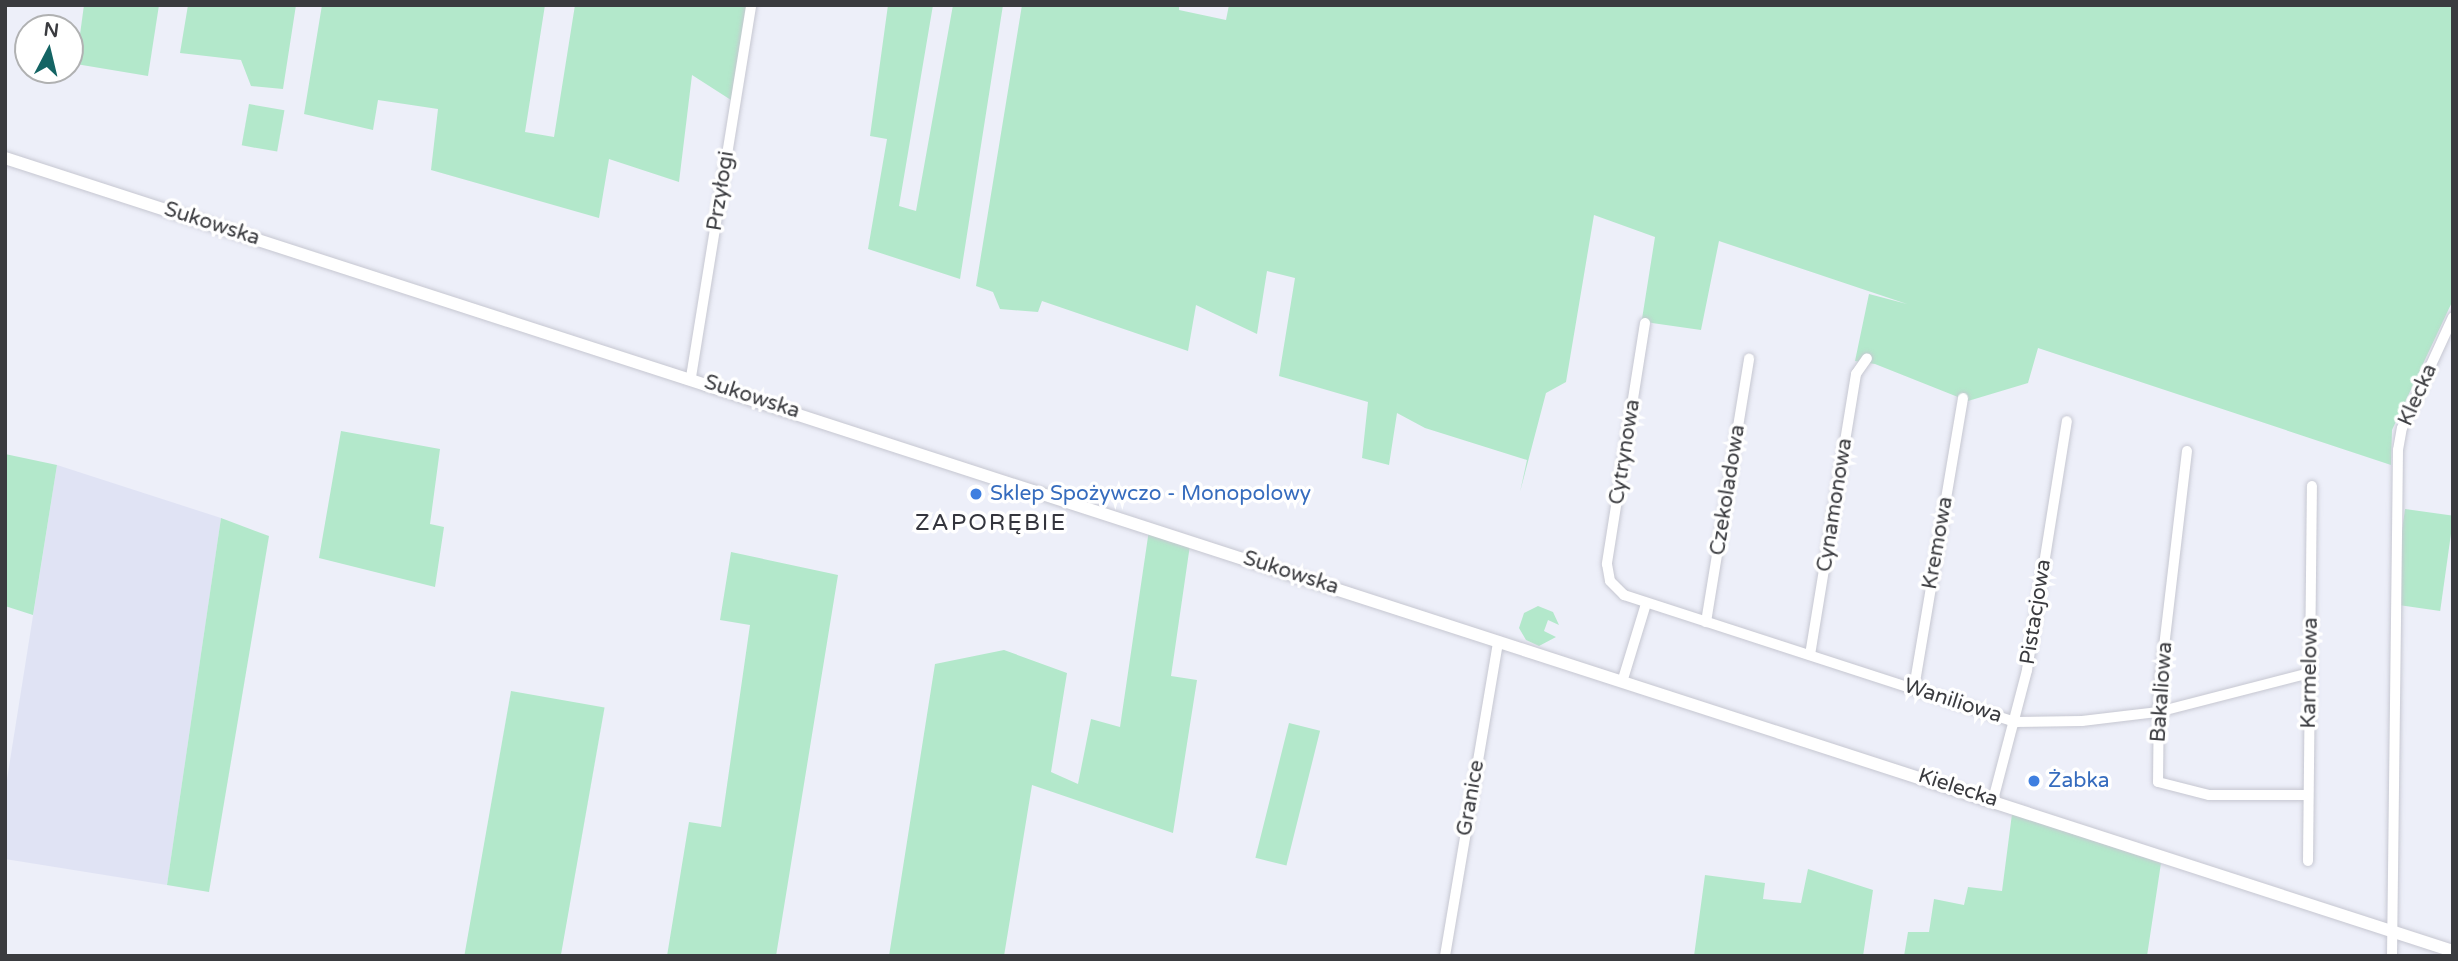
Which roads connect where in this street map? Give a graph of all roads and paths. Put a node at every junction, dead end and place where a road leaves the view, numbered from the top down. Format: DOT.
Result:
graph roads {
  1 [pos="751,5"];
  2 [pos="5,158"];
  3 [pos="2453,317"];
  4 [pos="1646,323"];
  5 [pos="1749,358"];
  6 [pos="1867,358"];
  7 [pos="691,377"];
  8 [pos="1963,398"];
  9 [pos="2067,421"];
  10 [pos="2188,451"];
  11 [pos="2312,486"];
  12 [pos="1611,581"];
  13 [pos="1646,604"];
  14 [pos="1706,622"];
  15 [pos="1498,640"];
  16 [pos="1810,654"];
  17 [pos="2310,673"];
  18 [pos="1623,679"];
  19 [pos="1914,688"];
  20 [pos="2158,712"];
  21 [pos="2017,722"];
  22 [pos="2308,795"];
  23 [pos="1993,800"];
  24 [pos="2308,861"];
  25 [pos="2392,929"];
  26 [pos="2453,951"];
  27 [pos="1445,956"];
  28 [pos="2392,956"];
  1 -- 7 [label="street, Przyłogi"];
  2 -- 7 [label="street, Sukowska"];
  3 -- 25 [label="street, Klecka"];
  4 -- 12 [label="street, Cytrynowa"];
  5 -- 14 [label="street, Czekoladowa"];
  6 -- 16 [label="street, Cynamonowa"];
  7 -- 15 [label="street, Sukowska"];
  8 -- 19 [label="street, Kremowa"];
  9 -- 21 [label="street, Pistacjowa"];
  10 -- 20 [label="street, Bakaliowa"];
  11 -- 17 [label="street, Karmelowa"];
  12 -- 13 [label="street, Waniliowa"];
  13 -- 14 [label="street, Waniliowa"];
  13 -- 18 [label="street"];
  14 -- 16 [label="street, Waniliowa"];
  15 -- 18 [label="street, Kielecka"];
  15 -- 27 [label="street, Granice"];
  16 -- 19 [label="street, Waniliowa"];
  17 -- 20 [label="street, Waniliowa"];
  17 -- 22 [label="street, Karmelowa"];
  18 -- 23 [label="street, Kielecka"];
  19 -- 21 [label="street, Waniliowa"];
  20 -- 21 [label="street, Waniliowa"];
  20 -- 22 [label="street, Bakaliowa"];
  21 -- 23 [label="street, Pistacjowa"];
  22 -- 24 [label="street, Karmelowa"];
  23 -- 25 [label="street, Kielecka"];
  25 -- 26 [label="street, Kielecka"];
  25 -- 28 [label="street"];
}
